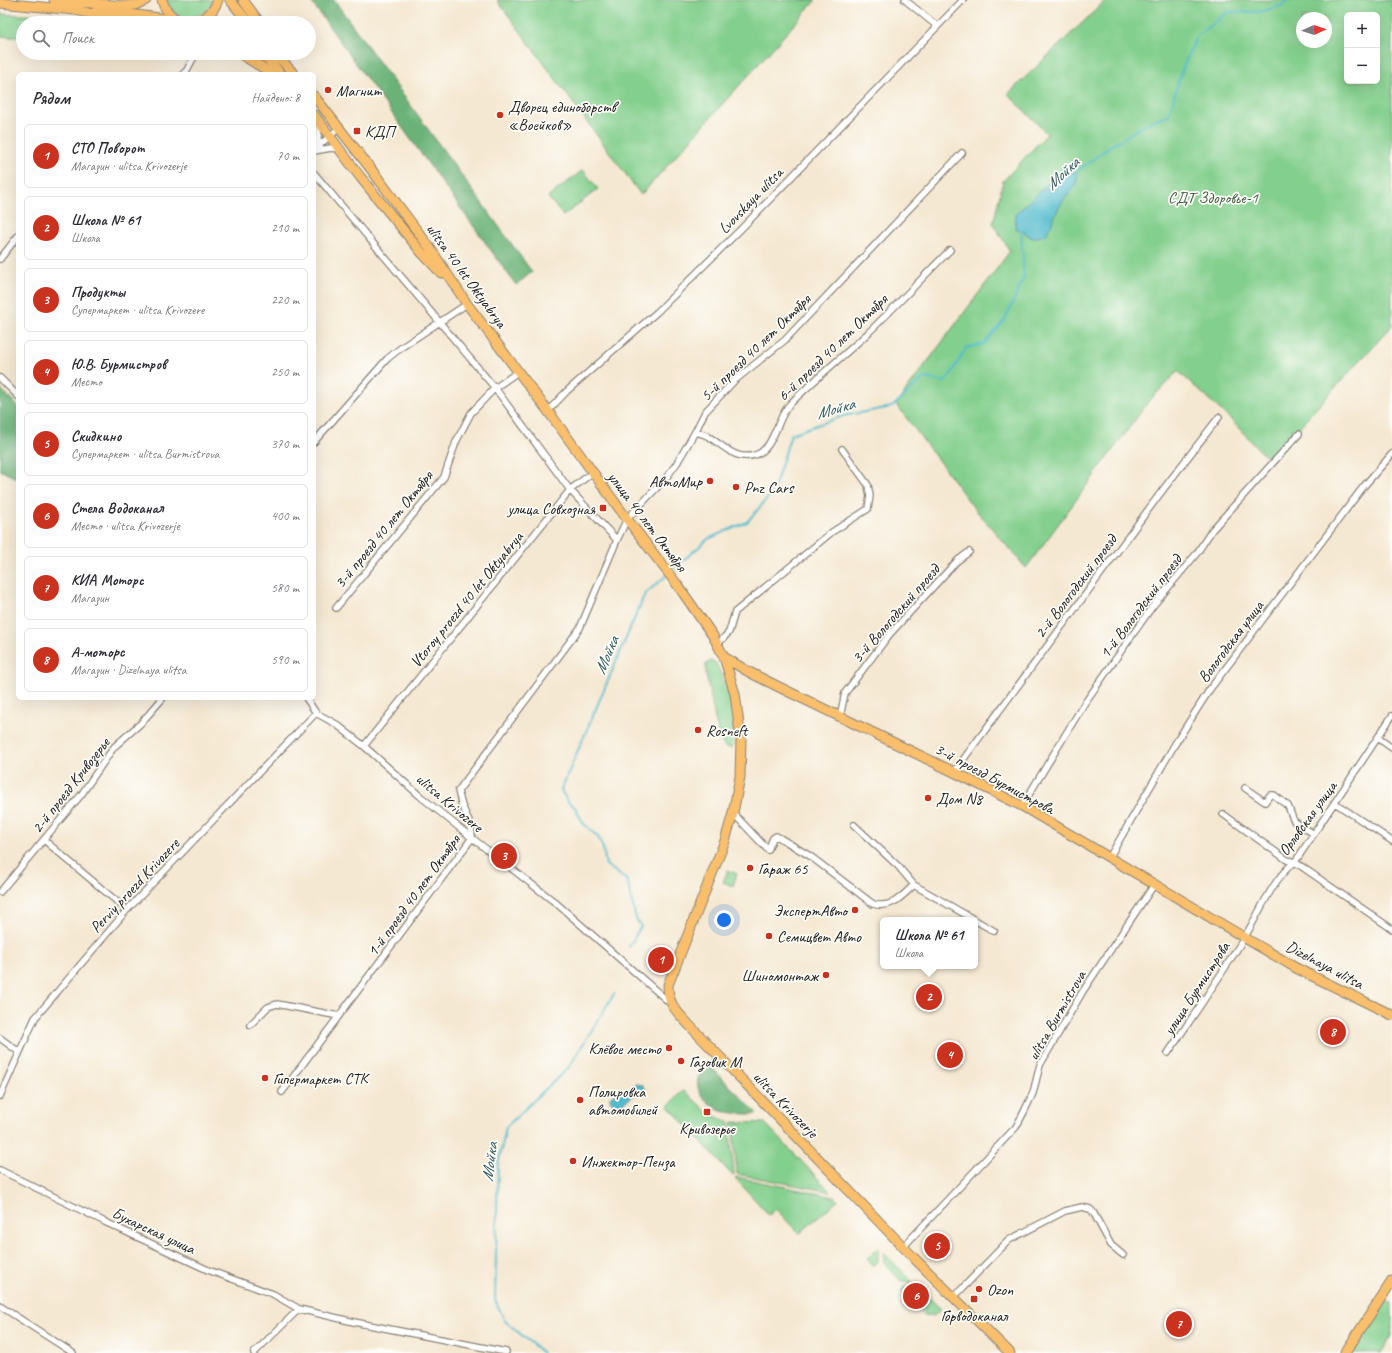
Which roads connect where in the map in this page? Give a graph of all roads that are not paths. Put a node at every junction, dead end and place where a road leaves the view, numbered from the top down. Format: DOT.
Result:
graph roads {
  1 [pos="54,0"];
  2 [pos="146,0"];
  3 [pos="162,0"];
  4 [pos="218,0"];
  5 [pos="230,0"];
  6 [pos="243,0"];
  7 [pos="905,0"];
  8 [pos="963,0"];
  9 [pos="0,3"];
  10 [pos="75,10"];
  11 [pos="101,16"];
  12 [pos="144,16"];
  13 [pos="176,16"];
  14 [pos="207,16"];
  15 [pos="243,16"];
  16 [pos="255,16"];
  17 [pos="937,26"];
  18 [pos="192,60"];
  19 [pos="250,60"];
  20 [pos="268,60"];
  21 [pos="281,60"];
  22 [pos="286,60"];
  23 [pos="185,72"];
  24 [pos="269,72"];
  25 [pos="279,72"];
  26 [pos="292,72"];
  27 [pos="293,72"];
  28 [pos="316,99"];
  29 [pos="316,118"];
  30 [pos="339,128"];
  31 [pos="330,135"];
  32 [pos="316,145"];
  33 [pos="316,148"];
  34 [pos="340,149"];
  35 [pos="316,150"];
  36 [pos="962,153"];
  37 [pos="316,175"];
  38 [pos="16,238"];
  39 [pos="950,250"];
  40 [pos="0,258"];
  41 [pos="456,288"];
  42 [pos="467,304"];
  43 [pos="439,322"];
  44 [pos="519,371"];
  45 [pos="0,378"];
  46 [pos="495,388"];
  47 [pos="16,394"];
  48 [pos="548,411"];
  49 [pos="1219,417"];
  50 [pos="695,432"];
  51 [pos="1298,434"];
  52 [pos="316,440"];
  53 [pos="842,449"];
  54 [pos="1392,454"];
  55 [pos="593,472"];
  56 [pos="570,490"];
  57 [pos="627,519"];
  58 [pos="617,540"];
  59 [pos="969,552"];
  60 [pos="336,608"];
  61 [pos="718,644"];
  62 [pos="724,657"];
  63 [pos="161,700"];
  64 [pos="307,700"];
  65 [pos="316,713"];
  66 [pos="1392,716"];
  67 [pos="840,717"];
  68 [pos="1378,738"];
  69 [pos="364,746"];
  70 [pos="1392,748"];
  71 [pos="954,772"];
  72 [pos="1245,788"];
  73 [pos="1335,803"];
  74 [pos="1022,806"];
  75 [pos="733,813"];
  76 [pos="1223,814"];
  77 [pos="854,824"];
  78 [pos="1314,834"];
  79 [pos="472,838"];
  80 [pos="44,840"];
  81 [pos="1392,841"];
  82 [pos="1108,858"];
  83 [pos="1296,862"];
  84 [pos="914,885"];
  85 [pos="1154,885"];
  86 [pos="0,892"];
  87 [pos="126,910"];
  88 [pos="970,917"];
  89 [pos="978,922"];
  90 [pos="1392,929"];
  91 [pos="994,931"];
  92 [pos="1245,937"];
  93 [pos="671,1004"];
  94 [pos="1392,1015"];
  95 [pos="340,1016"];
  96 [pos="250,1025"];
  97 [pos="0,1038"];
  98 [pos="19,1052"];
  99 [pos="1168,1053"];
  100 [pos="282,1092"];
  101 [pos="0,1096"];
  102 [pos="0,1170"];
  103 [pos="904,1246"];
  104 [pos="1123,1255"];
  105 [pos="1392,1281"];
  106 [pos="954,1297"];
  107 [pos="0,1306"];
  108 [pos="299,1309"];
  109 [pos="506,1352"];
  110 [pos="73,1353"];
  111 [pos="254,1353"];
  112 [pos="1010,1353"];
  113 [pos="1345,1353"];
  1 -- 2 [label="main road"];
  3 -- 13 [label="main road"];
  4 -- 14 [label="main road"];
  5 -- 15 [label="main road"];
  6 -- 16 [label="main road"];
  7 -- 17 [label="street"];
  8 -- 17 [label="street, Lvovskaya ulitsa"];
  9 -- 10 [label="main road"];
  10 -- 11 [label="main road"];
  10 -- 12 [label="main road"];
  17 -- 48 [label="street, Lvovskaya ulitsa"];
  18 -- 23 [label="street"];
  19 -- 24 [label="main road"];
  20 -- 25 [label="main road"];
  21 -- 26 [label="main road"];
  22 -- 27 [label="main road"];
  28 -- 30 [label="main road, ulitsa 40 let Oktyabrya"];
  29 -- 31 [label="main road"];
  29 -- 32 [label="street"];
  30 -- 31 [label="street"];
  30 -- 41 [label="main road, ulitsa 40 let Oktyabrya"];
  31 -- 33 [label="street"];
  31 -- 34 [label="main road"];
  34 -- 35 [label="street"];
  34 -- 41 [label="main road"];
  36 -- 50 [label="street, 5-й проезд 40 лет Октября"];
  37 -- 43 [label="street"];
  38 -- 40 [label="street"];
  39 -- 50 [label="street, 6-й проезд 40 лет Октября"];
  41 -- 42 [label="main road, ulitsa 40 let Oktyabrya"];
  42 -- 43 [label="street"];
  42 -- 44 [label="main road, ulitsa 40 let Oktyabrya"];
  43 -- 46 [label="street"];
  43 -- 52 [label="street"];
  44 -- 46 [label="street, 3-й проезд 40 лет Октября"];
  44 -- 48 [label="main road, ulitsa 40 let Oktyabrya"];
  45 -- 47 [label="street"];
  46 -- 56 [label="street"];
  46 -- 60 [label="street, 3-й проезд 40 лет Октября"];
  48 -- 55 [label="main road, ulitsa 40 let Oktyabrya"];
  49 -- 71 [label="street, 2-й Вологодский проезд"];
  50 -- 57 [label="street, 5-й проезд 40 лет Октября"];
  51 -- 74 [label="street, 1-й Вологодский проезд"];
  53 -- 61 [label="street"];
  54 -- 82 [label="street, Вологодская улица"];
  55 -- 56 [label="street, Vtoroy proezd 40 let Oktyabrya"];
  55 -- 57 [label="main road, улица 40 лет Октября"];
  56 -- 58 [label="street"];
  56 -- 69 [label="street, Vtoroy proezd 40 let Oktyabrya"];
  57 -- 58 [label="street, 5-й проезд 40 лет Октября"];
  57 -- 61 [label="main road, улица 40 лет Октября"];
  58 -- 79 [label="street, 1-й проезд 40 лет Октября"];
  59 -- 67 [label="street, 3-й Вологодский проезд"];
  61 -- 62 [label="main road"];
  62 -- 67 [label="main road, 3-й проезд Бурмистрова"];
  62 -- 75 [label="main road"];
  63 -- 80 [label="street, 2-й проезд Кривозерье"];
  64 -- 65 [label="street, ulitsa Krivozere"];
  65 -- 69 [label="street, ulitsa Krivozere"];
  65 -- 87 [label="street, Perviy proezd Krivozere"];
  66 -- 68 [label="street, Орловская улица"];
  67 -- 71 [label="main road, 3-й проезд Бурмистрова"];
  68 -- 70 [label="street"];
  68 -- 73 [label="street, Орловская улица"];
  69 -- 79 [label="street, ulitsa Krivozere"];
  71 -- 74 [label="main road, 3-й проезд Бурмистрова"];
  72 -- 78 [label="street"];
  73 -- 78 [label="street, Орловская улица"];
  73 -- 81 [label="street"];
  74 -- 82 [label="main road, 3-й проезд Бурмистрова"];
  75 -- 84 [label="street"];
  75 -- 93 [label="main road"];
  76 -- 83 [label="street"];
  77 -- 84 [label="street"];
  78 -- 83 [label="street, Орловская улица"];
  79 -- 93 [label="street, ulitsa Krivozere"];
  79 -- 95 [label="street, 1-й проезд 40 лет Октября"];
  80 -- 86 [label="street, 2-й проезд Кривозерье"];
  80 -- 87 [label="street"];
  82 -- 85 [label="main road, 3-й проезд Бурмистрова"];
  83 -- 90 [label="street"];
  83 -- 92 [label="street, Орловская улица"];
  84 -- 88 [label="street"];
  85 -- 92 [label="main road, 3-й проезд Бурмистрова"];
  85 -- 103 [label="street, ulitsa Burmistrova"];
  87 -- 98 [label="street, Perviy proezd Krivozere"];
  89 -- 91 [label="street"];
  92 -- 94 [label="main road, Dizelnaya ulitsa"];
  92 -- 99 [label="street, улица Бурмистрова"];
  93 -- 103 [label="main road, ulitsa Krivozerje"];
  95 -- 96 [label="street"];
  95 -- 100 [label="street, 1-й проезд 40 лет Октября"];
  97 -- 98 [label="street"];
  98 -- 101 [label="street, Perviy proezd Krivozere"];
  102 -- 108 [label="street, Бухарская улица"];
  103 -- 106 [label="main road, ulitsa Krivozerje"];
  104 -- 106 [label="street"];
  105 -- 113 [label="main road"];
  106 -- 112 [label="main road, ulitsa Krivozerje"];
  107 -- 110 [label="street"];
  108 -- 109 [label="street, Бухарская улица"];
  108 -- 111 [label="street"];
}
